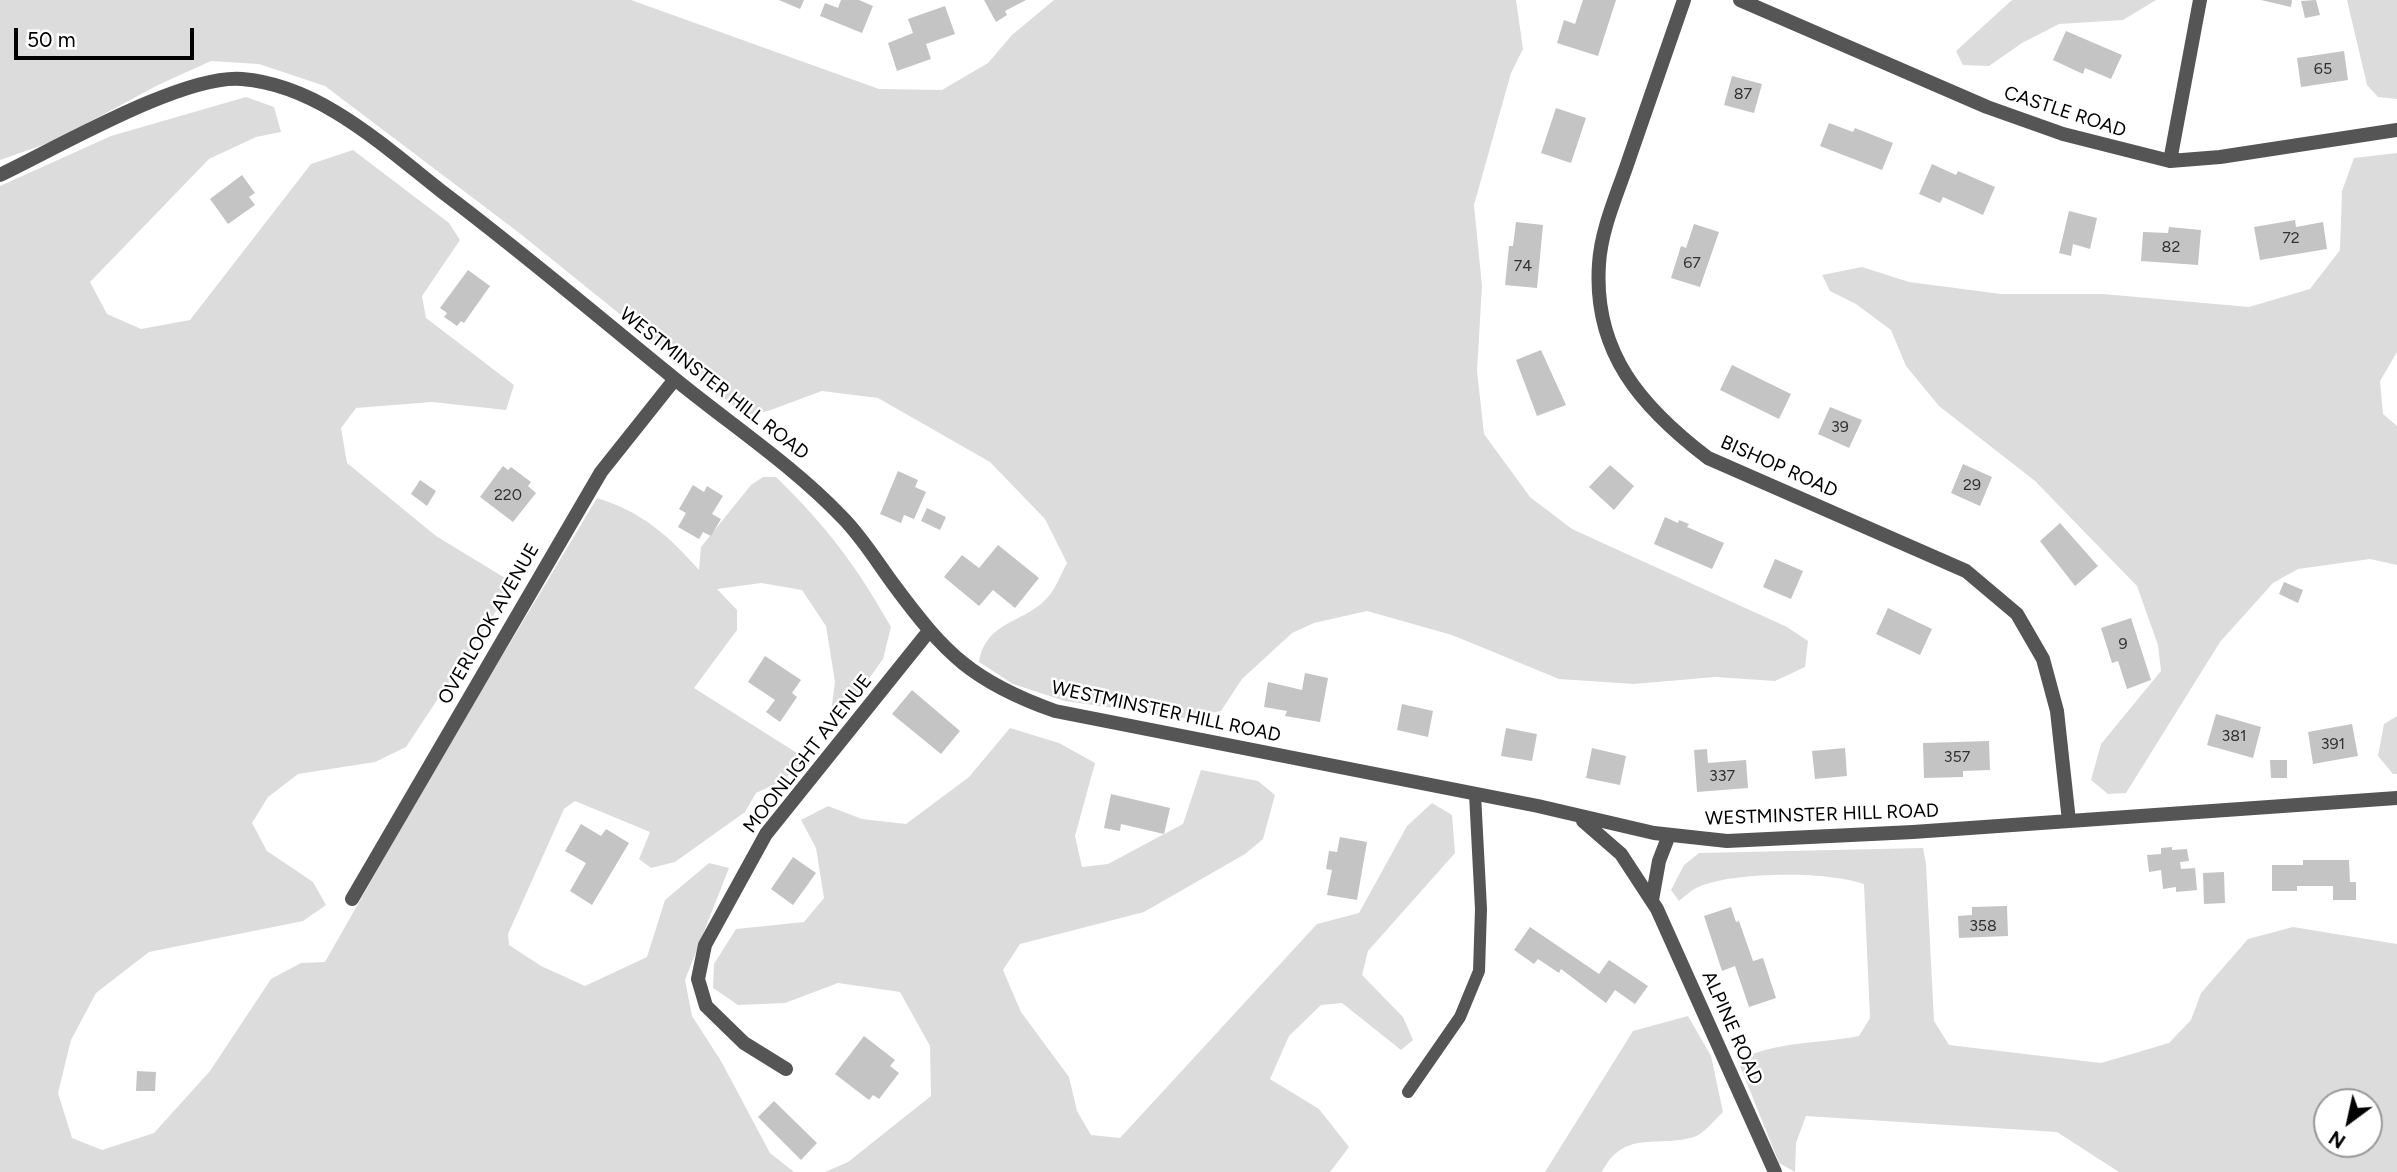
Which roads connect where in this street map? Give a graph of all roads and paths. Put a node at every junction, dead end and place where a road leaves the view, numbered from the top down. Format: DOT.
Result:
graph roads {
  1 [pos="1684,0"];
  2 [pos="1740,0"];
  3 [pos="2200,0"];
  4 [pos="2397,130"];
  5 [pos="2170,161"];
  6 [pos="0,175"];
  7 [pos="675,379"];
  8 [pos="929,631"];
  9 [pos="1475,794"];
  10 [pos="2397,798"];
  11 [pos="1575,815"];
  12 [pos="2069,821"];
  13 [pos="1669,835"];
  14 [pos="352,899"];
  15 [pos="1652,900"];
  16 [pos="786,1069"];
  17 [pos="1408,1092"];
  18 [pos="1775,1172"];
  1 -- 12 [label="street, BISHOP ROAD"];
  2 -- 5 [label="street, CASTLE ROAD"];
  3 -- 5 [label="street"];
  4 -- 5 [label="street, CASTLE ROAD"];
  6 -- 7 [label="street, WESTMINSTER HILL ROAD"];
  7 -- 8 [label="street, WESTMINSTER HILL ROAD"];
  7 -- 14 [label="street, OVERLOOK AVENUE"];
  8 -- 9 [label="street, WESTMINSTER HILL ROAD"];
  8 -- 16 [label="street, MOONLIGHT AVENUE"];
  9 -- 11 [label="street, WESTMINSTER HILL ROAD"];
  9 -- 17 [label="lane"];
  10 -- 12 [label="street, WESTMINSTER HILL ROAD"];
  11 -- 13 [label="street, WESTMINSTER HILL ROAD"];
  11 -- 15 [label="street, ALPINE ROAD"];
  12 -- 13 [label="street, WESTMINSTER HILL ROAD"];
  13 -- 15 [label="street"];
  15 -- 18 [label="street, ALPINE ROAD"];
}
